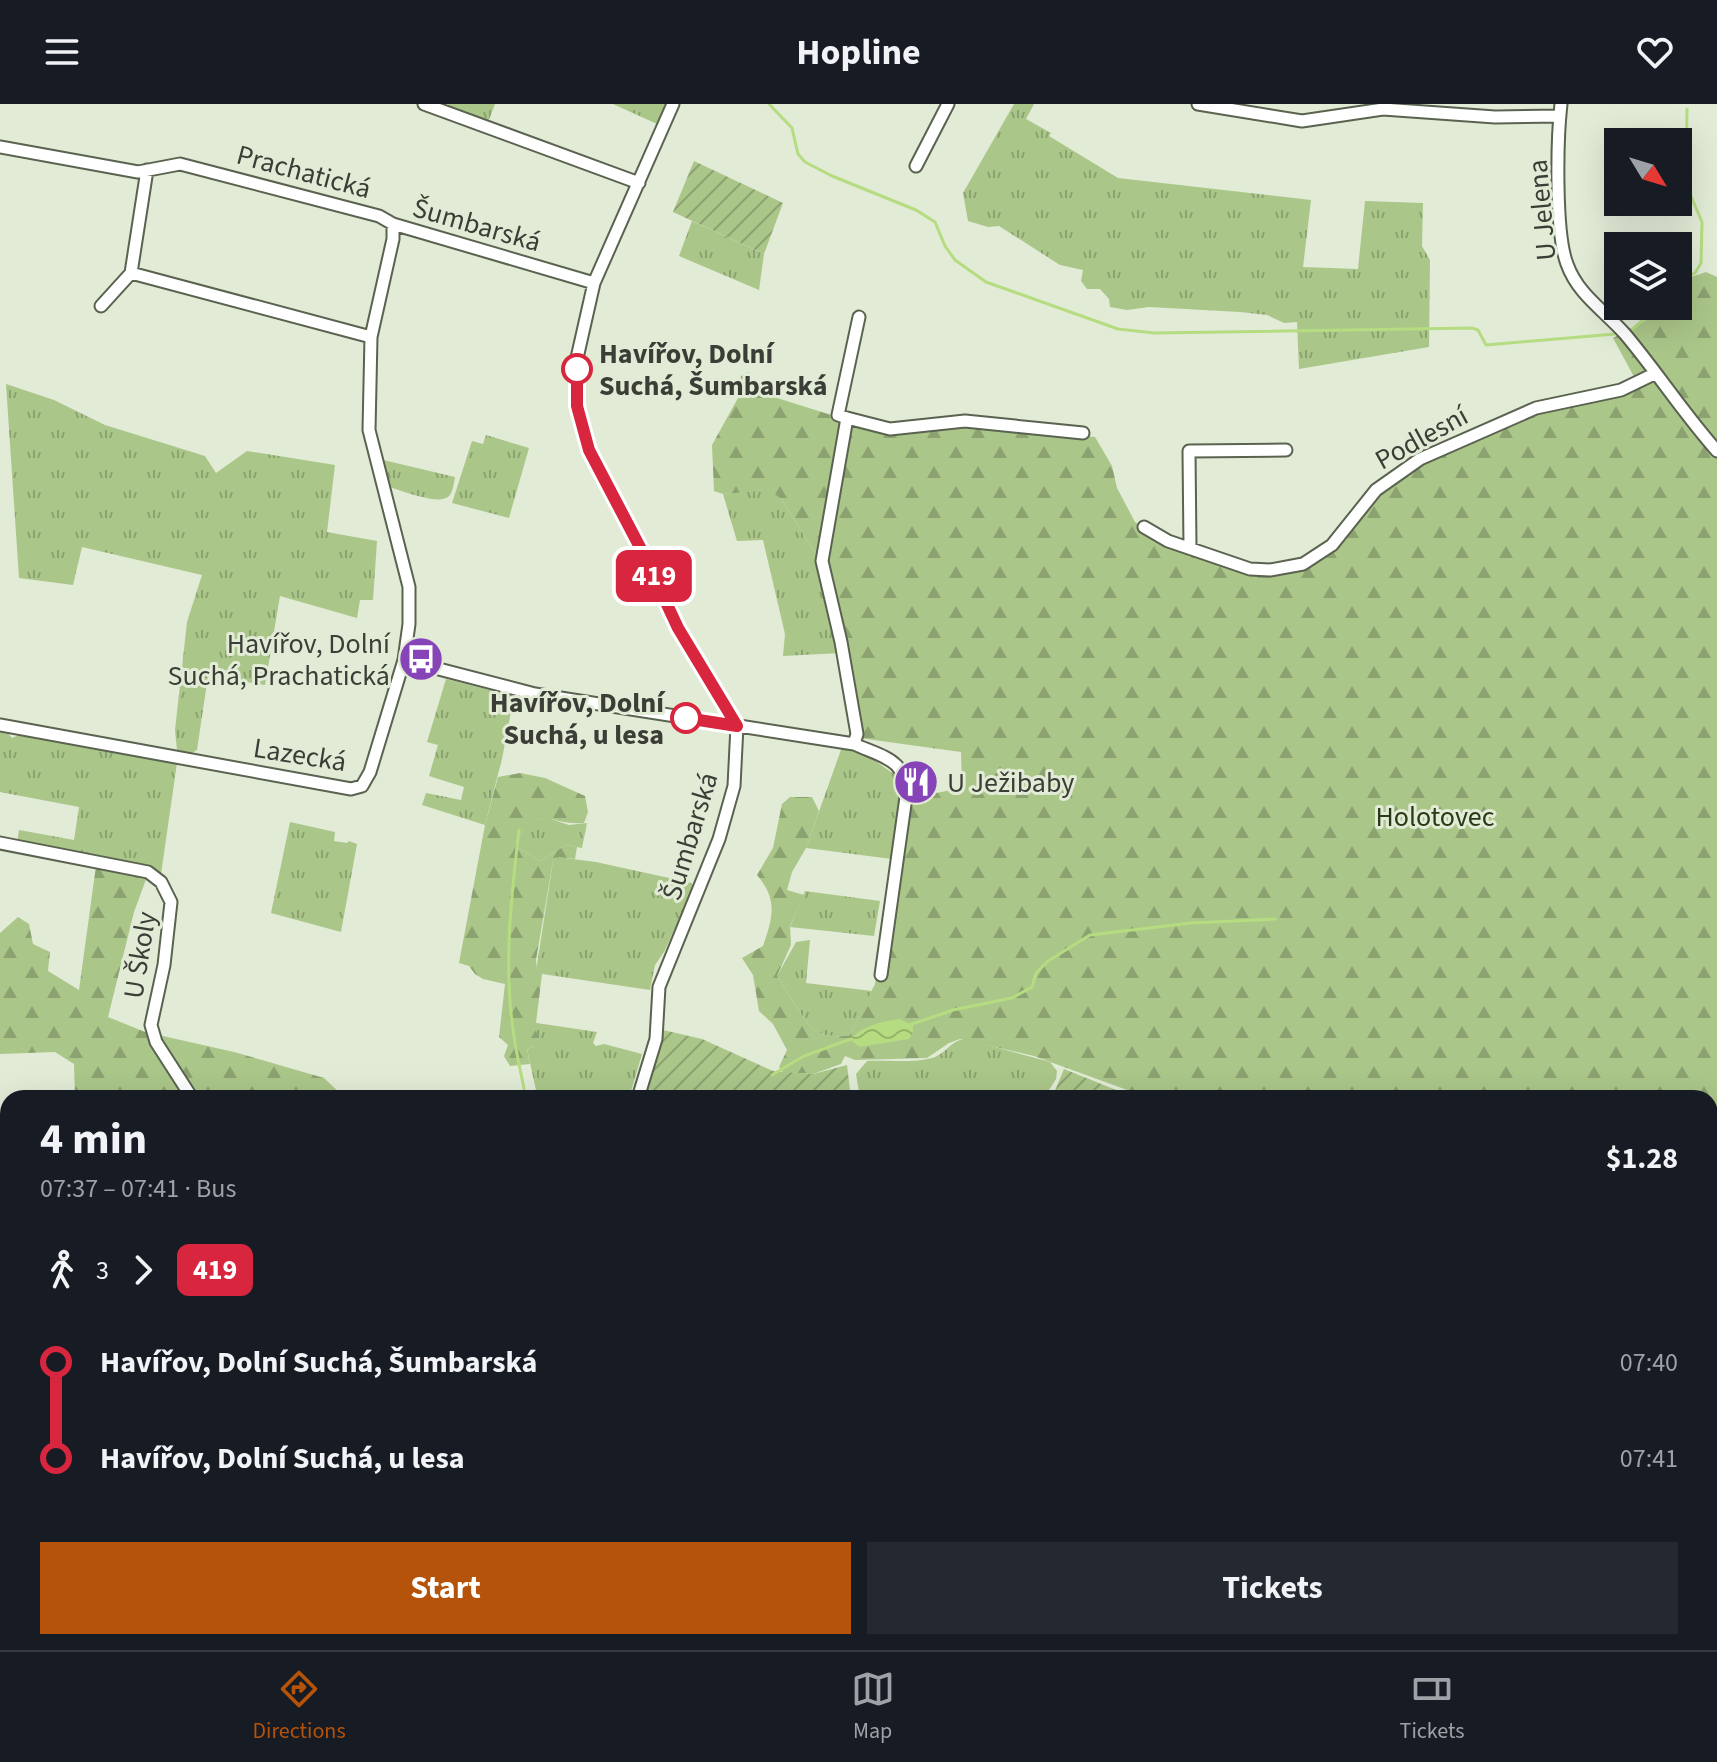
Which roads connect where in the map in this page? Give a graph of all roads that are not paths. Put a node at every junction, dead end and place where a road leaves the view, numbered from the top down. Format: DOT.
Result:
graph roads {
  1 [pos="424,104"];
  2 [pos="673,104"];
  3 [pos="948,104"];
  4 [pos="1198,104"];
  5 [pos="1560,110"];
  6 [pos="0,147"];
  7 [pos="916,166"];
  8 [pos="147,170"];
  9 [pos="639,183"];
  10 [pos="393,224"];
  11 [pos="131,273"];
  12 [pos="594,283"];
  13 [pos="101,306"];
  14 [pos="859,317"];
  15 [pos="371,337"];
  16 [pos="1654,374"];
  17 [pos="847,418"];
  18 [pos="1083,433"];
  19 [pos="1286,450"];
  20 [pos="1717,451"];
  21 [pos="1144,527"];
  22 [pos="1190,547"];
  23 [pos="404,660"];
  24 [pos="0,725"];
  25 [pos="737,726"];
  26 [pos="854,744"];
  27 [pos="0,843"];
  28 [pos="881,975"];
  29 [pos="187,1090"];
  30 [pos="640,1090"];
  1 -- 9 [label="street"];
  2 -- 9 [label="street"];
  3 -- 7 [label="street"];
  4 -- 5 [label="street"];
  5 -- 16 [label="street, U Jelena"];
  6 -- 8 [label="street, Prachatická"];
  8 -- 10 [label="street, Prachatická"];
  8 -- 11 [label="street"];
  9 -- 12 [label="street"];
  10 -- 12 [label="street, Šumbarská"];
  10 -- 15 [label="street, Prachatická"];
  11 -- 13 [label="street"];
  11 -- 15 [label="street"];
  12 -- 25 [label="street"];
  14 -- 17 [label="street"];
  15 -- 23 [label="street, Prachatická"];
  16 -- 20 [label="street, U Jelena"];
  16 -- 22 [label="street, Podlesní"];
  17 -- 18 [label="street"];
  17 -- 26 [label="street"];
  19 -- 22 [label="street"];
  21 -- 22 [label="street, Podlesní"];
  23 -- 24 [label="street, Lazecká"];
  23 -- 25 [label="street"];
  25 -- 26 [label="street"];
  25 -- 30 [label="street, Šumbarská"];
  26 -- 28 [label="street"];
  27 -- 29 [label="street, U Školy"];
}
